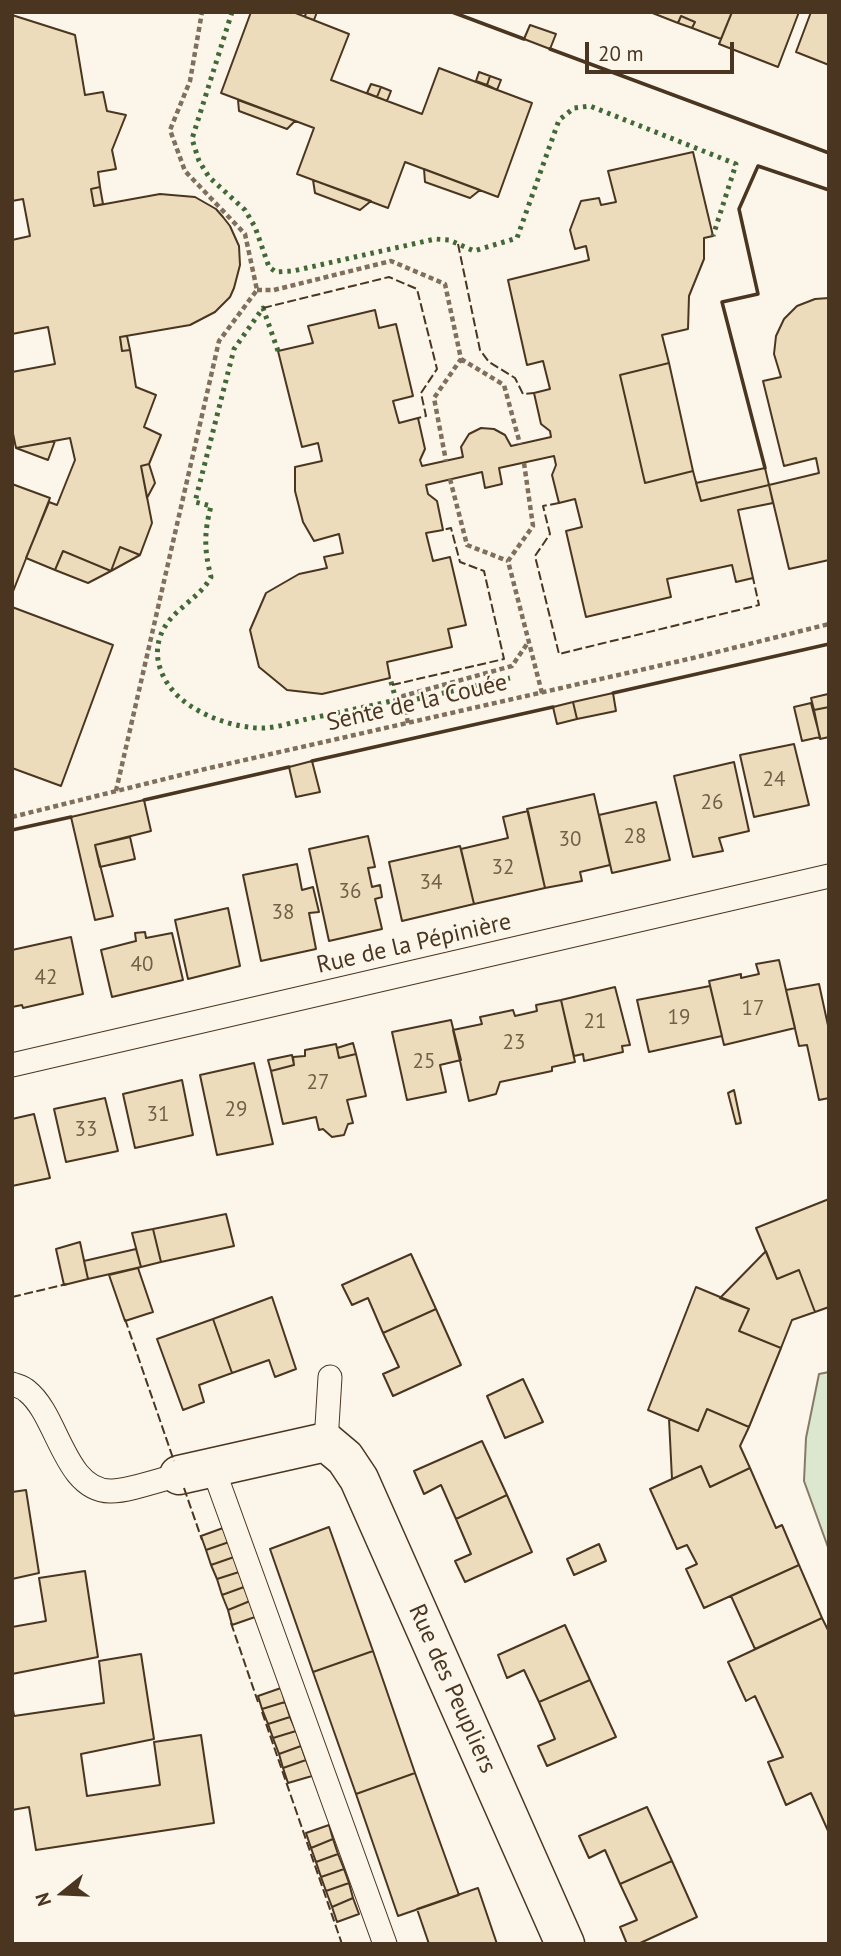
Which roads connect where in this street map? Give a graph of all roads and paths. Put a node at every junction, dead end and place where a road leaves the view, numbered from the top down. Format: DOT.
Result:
graph roads {
  1 [pos="202,12"];
  2 [pos="257,290"];
  3 [pos="461,359"];
  4 [pos="520,444"];
  5 [pos="446,461"];
  6 [pos="524,463"];
  7 [pos="450,479"];
  8 [pos="508,561"];
  9 [pos="829,624"];
  10 [pos="529,640"];
  11 [pos="541,693"];
  12 [pos="408,723"];
  13 [pos="116,791"];
  14 [pos="12,817"];
  15 [pos="829,876"];
  16 [pos="12,1065"];
  17 [pos="330,1377"];
  18 [pos="12,1384"];
  19 [pos="326,1442"];
  20 [pos="196,1472"];
  21 [pos="385,1944"];
  22 [pos="565,1944"];
  1 -- 2 [label="path"];
  2 -- 3 [label="path"];
  2 -- 13 [label="path"];
  3 -- 4 [label="path"];
  3 -- 5 [label="path"];
  6 -- 8 [label="path"];
  7 -- 8 [label="path"];
  8 -- 10 [label="path"];
  9 -- 11 [label="path, Sente de la Couée"];
  10 -- 11 [label="path"];
  10 -- 12 [label="path"];
  11 -- 12 [label="path, Sente de la Couée"];
  12 -- 13 [label="path, Sente de la Couée"];
  13 -- 14 [label="path, Sente de la Couée"];
  15 -- 16 [label="lane, Rue de la Pépinière"];
  17 -- 19 [label="lane"];
  18 -- 20 [label="lane"];
  19 -- 20 [label="street"];
  19 -- 22 [label="street, Rue des Peupliers"];
  20 -- 21 [label="lane"];
}
